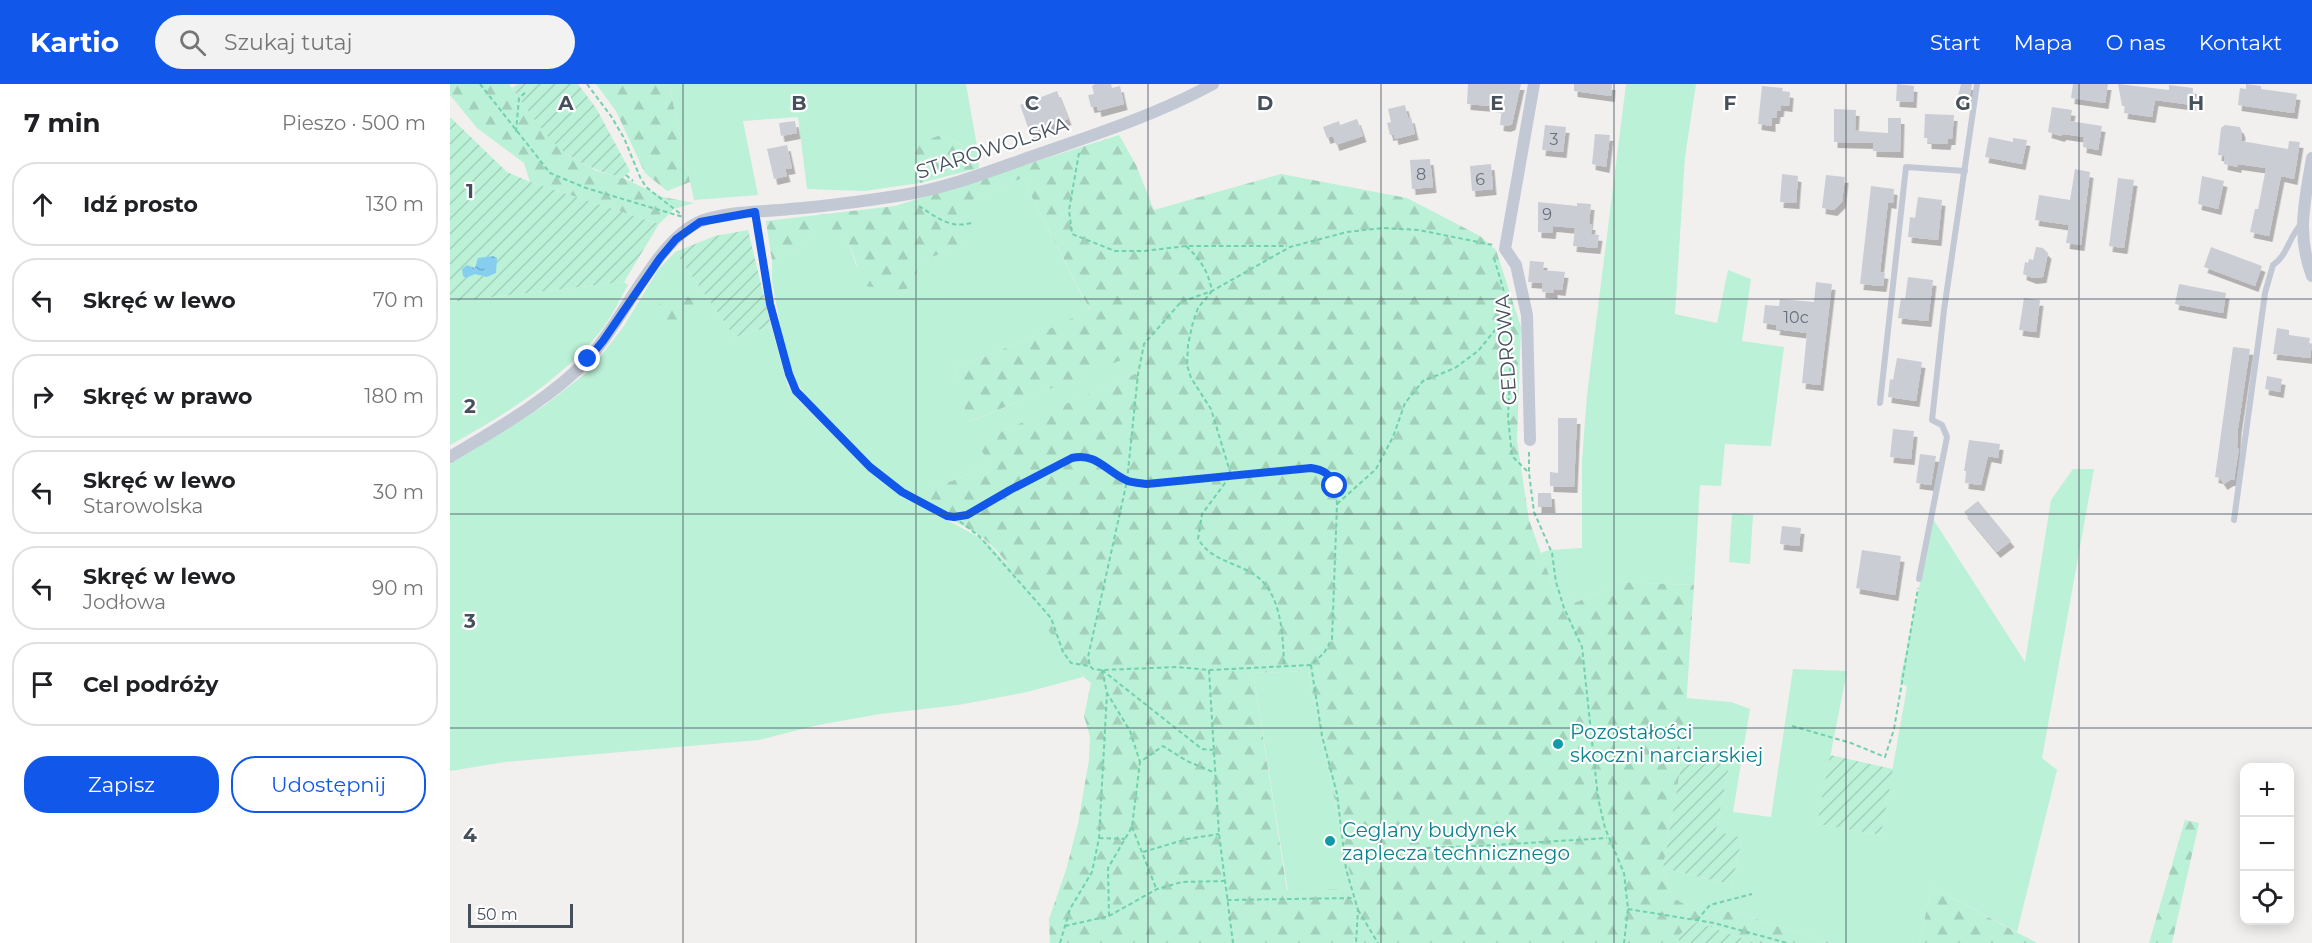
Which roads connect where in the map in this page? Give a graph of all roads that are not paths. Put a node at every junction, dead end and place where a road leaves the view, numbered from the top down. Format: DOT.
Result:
graph roads {
  1 [pos="1213,84"];
  2 [pos="1534,84"];
  3 [pos="1977,84"];
  4 [pos="2312,158"];
  5 [pos="1965,171"];
  6 [pos="2302,223"];
  7 [pos="2312,276"];
  8 [pos="1880,403"];
  9 [pos="1530,440"];
  10 [pos="450,457"];
  11 [pos="2234,520"];
  12 [pos="1919,579"];
  1 -- 10 [label="street, STAROWOLSKA"];
  2 -- 9 [label="street, CEDROWA"];
  3 -- 5 [label="lane"];
  4 -- 6 [label="street"];
  5 -- 8 [label="lane"];
  5 -- 12 [label="lane"];
  6 -- 7 [label="street"];
  6 -- 11 [label="lane"];
}
